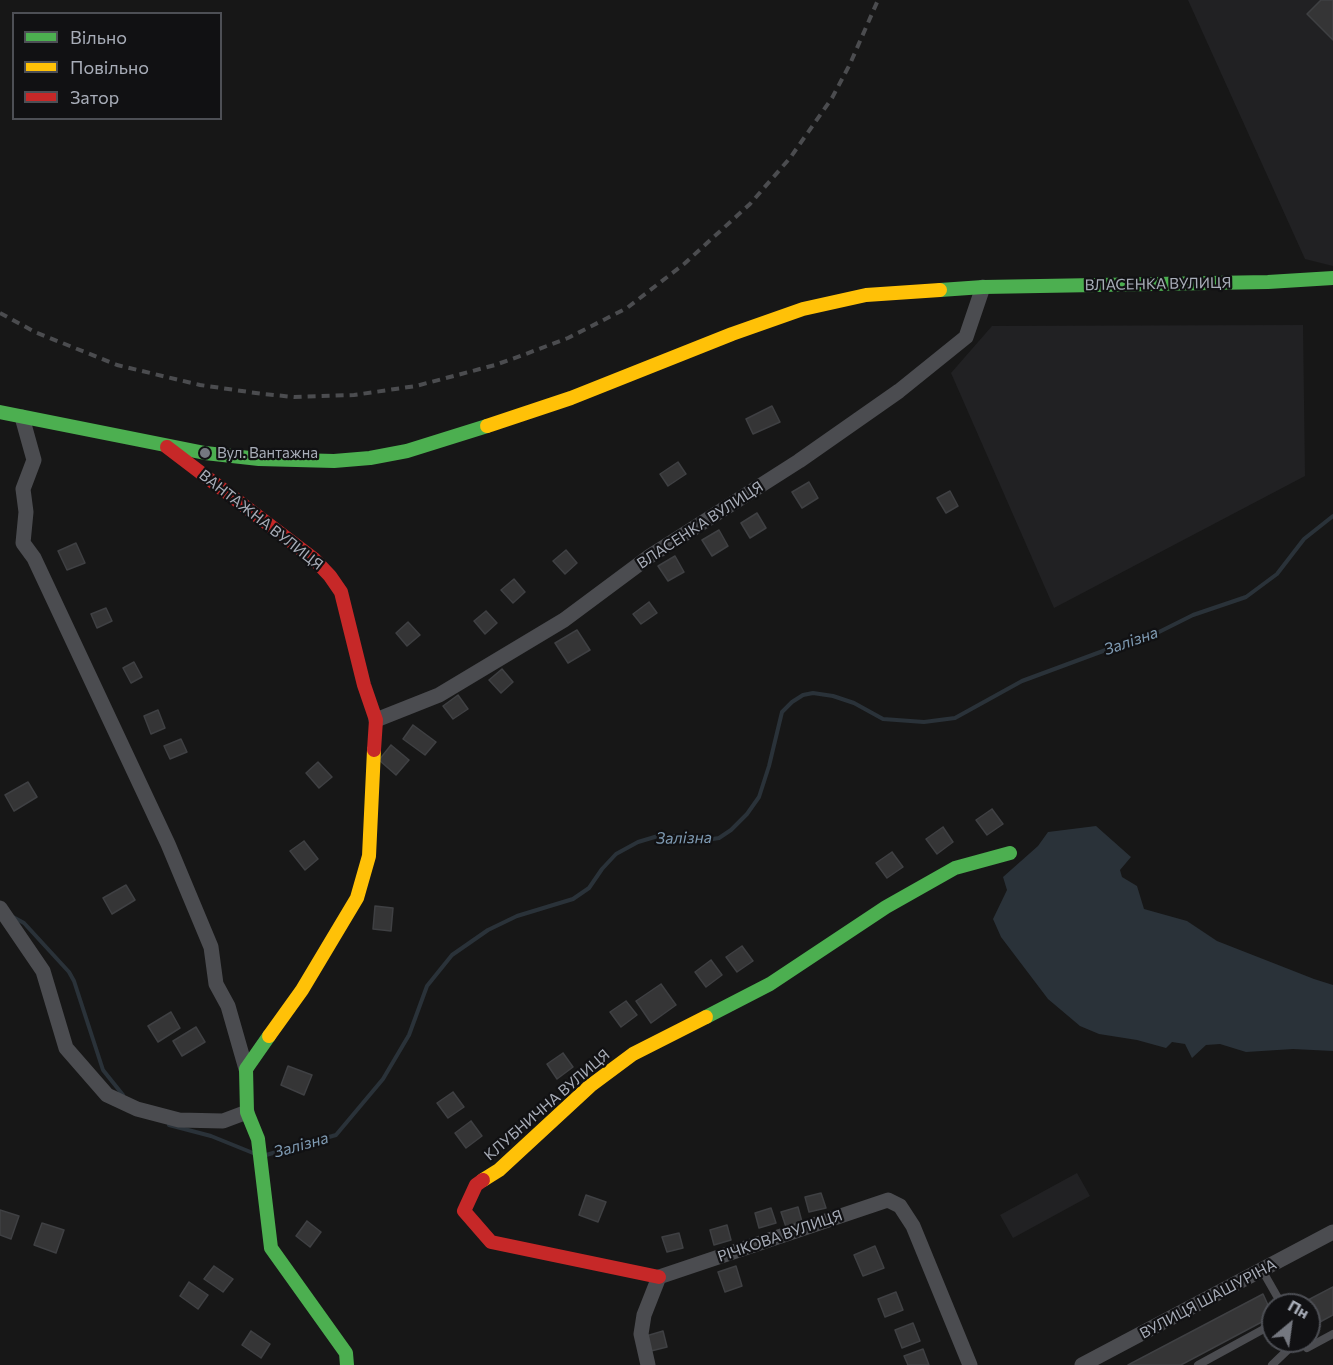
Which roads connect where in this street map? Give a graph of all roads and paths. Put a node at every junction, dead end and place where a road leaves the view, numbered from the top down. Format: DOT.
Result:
graph roads {
  1 [pos="1333,278"];
  2 [pos="979,287"];
  3 [pos="0,412"];
  4 [pos="22,417"];
  5 [pos="165,446"];
  6 [pos="376,720"];
  7 [pos="1010,853"];
  8 [pos="0,908"];
  9 [pos="246,1069"];
  10 [pos="247,1112"];
  11 [pos="1333,1232"];
  12 [pos="1262,1270"];
  13 [pos="659,1277"];
  14 [pos="1275,1293"];
  15 [pos="1261,1330"];
  16 [pos="1284,1353"];
  17 [pos="347,1365"];
  18 [pos="648,1365"];
  19 [pos="970,1365"];
  20 [pos="1083,1365"];
  21 [pos="1197,1365"];
  22 [pos="1272,1365"];
  1 -- 2 [label="street, ВЛАСЕНКА ВУЛИЦЯ"];
  2 -- 5 [label="street"];
  2 -- 6 [label="street, ВЛАСЕНКА ВУЛИЦЯ"];
  3 -- 4 [label="street"];
  4 -- 5 [label="street"];
  4 -- 9 [label="street"];
  5 -- 6 [label="street, ВАНТАЖНА ВУЛИЦЯ"];
  6 -- 9 [label="street, ВАНТАЖНА ВУЛИЦЯ"];
  7 -- 13 [label="street, КЛУБНИЧНА ВУЛИЦЯ"];
  8 -- 10 [label="street"];
  9 -- 10 [label="street"];
  10 -- 17 [label="street"];
  11 -- 12 [label="street, ВУЛИЦЯ ШАШУРІНА"];
  12 -- 14 [label="lane"];
  12 -- 20 [label="street, ВУЛИЦЯ ШАШУРІНА"];
  13 -- 18 [label="street"];
  13 -- 19 [label="street, РІЧКОВА ВУЛИЦЯ"];
  15 -- 21 [label="lane"];
  16 -- 22 [label="lane"];
}
